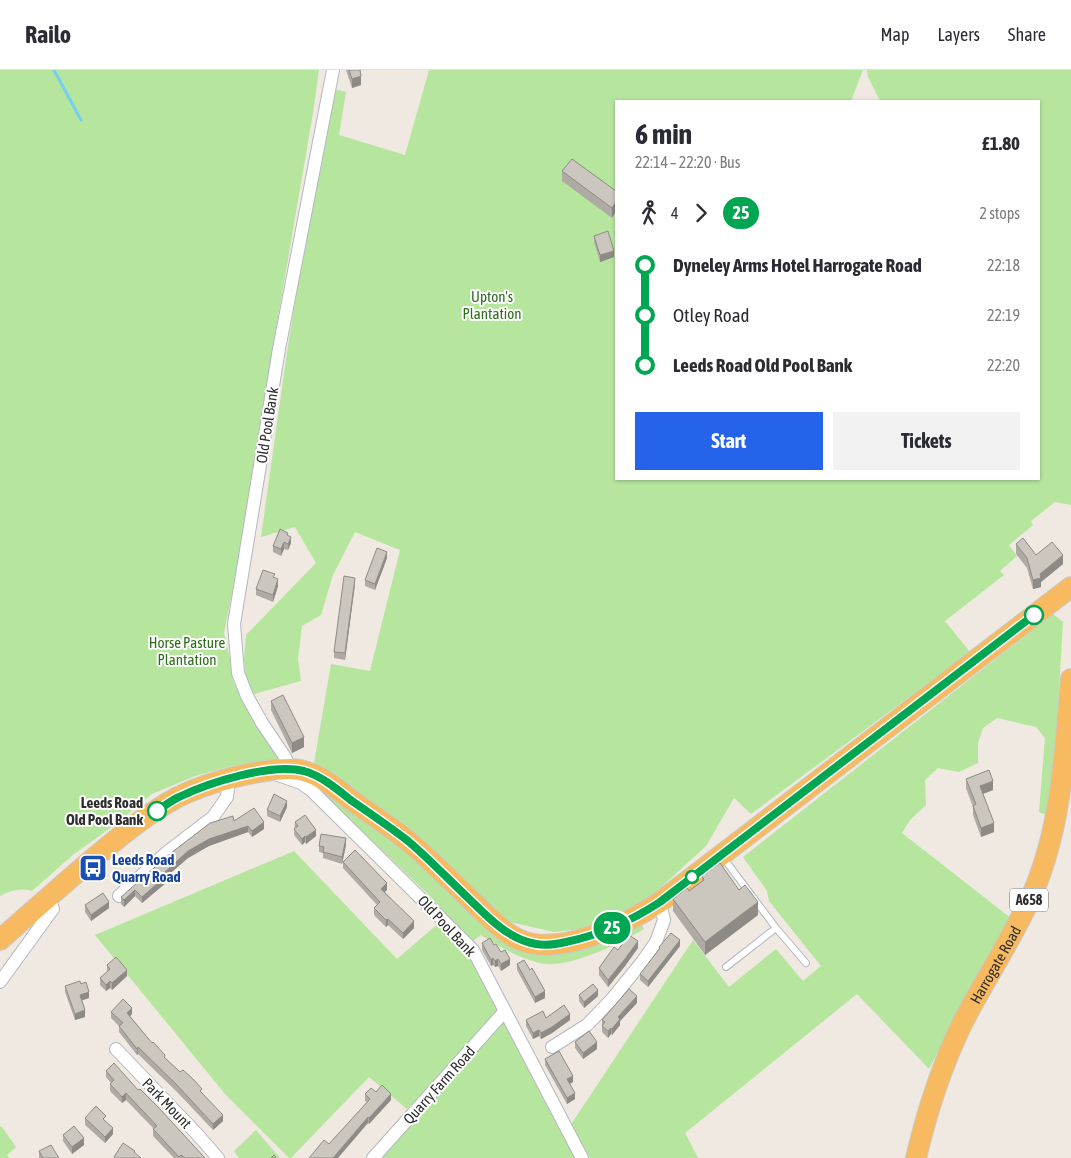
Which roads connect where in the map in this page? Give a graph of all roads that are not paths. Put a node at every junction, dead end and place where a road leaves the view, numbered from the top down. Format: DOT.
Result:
graph roads {
  1 [pos="333,70"];
  2 [pos="1071,587"];
  3 [pos="1071,679"];
  4 [pos="290,769"];
  5 [pos="267,770"];
  6 [pos="229,779"];
  7 [pos="721,855"];
  8 [pos="49,896"];
  9 [pos="118,896"];
  10 [pos="660,902"];
  11 [pos="776,928"];
  12 [pos="0,940"];
  13 [pos="806,963"];
  14 [pos="726,967"];
  15 [pos="0,982"];
  16 [pos="505,1011"];
  17 [pos="552,1047"];
  18 [pos="116,1049"];
  19 [pos="218,1158"];
  20 [pos="373,1158"];
  21 [pos="582,1158"];
  22 [pos="916,1158"];
  1 -- 4 [label="street, Old Pool Bank"];
  2 -- 7 [label="highway"];
  3 -- 22 [label="highway, Harrogate Road / A658"];
  4 -- 5 [label="highway"];
  4 -- 10 [label="highway"];
  5 -- 6 [label="highway"];
  5 -- 16 [label="street, Old Pool Bank"];
  6 -- 8 [label="highway"];
  6 -- 9 [label="street"];
  7 -- 10 [label="highway"];
  7 -- 11 [label="lane"];
  8 -- 12 [label="highway"];
  8 -- 15 [label="street"];
  10 -- 17 [label="street"];
  11 -- 13 [label="lane"];
  11 -- 14 [label="lane"];
  16 -- 20 [label="street, Quarry Farm Road"];
  16 -- 21 [label="street, Old Pool Bank"];
  18 -- 19 [label="street, Park Mount"];
}
